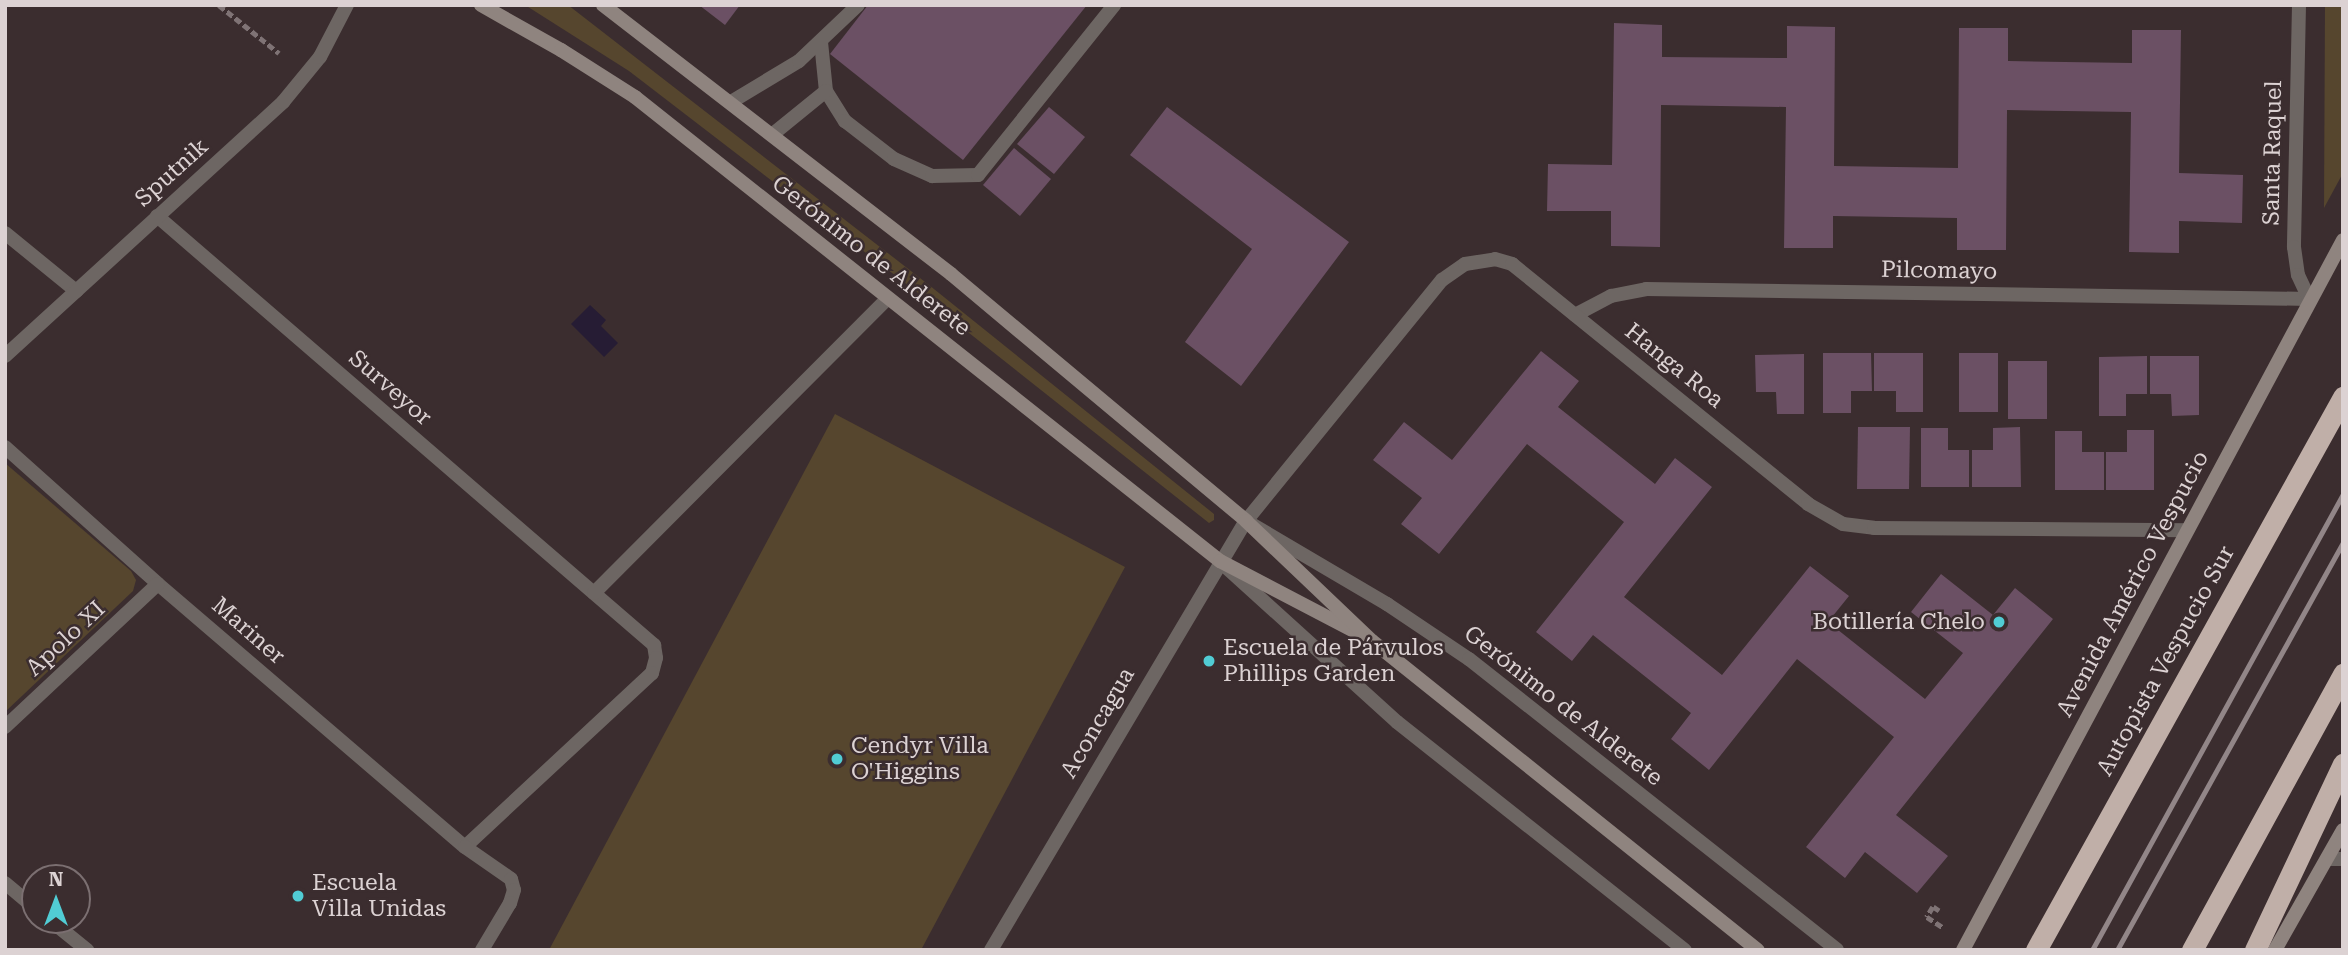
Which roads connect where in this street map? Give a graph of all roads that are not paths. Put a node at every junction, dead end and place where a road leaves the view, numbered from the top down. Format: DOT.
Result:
graph roads {
  1 [pos="347,5"];
  2 [pos="481,5"];
  3 [pos="603,5"];
  4 [pos="858,5"];
  5 [pos="1114,5"];
  6 [pos="2299,5"];
  7 [pos="821,42"];
  8 [pos="826,92"];
  9 [pos="731,102"];
  10 [pos="772,134"];
  11 [pos="158,216"];
  12 [pos="5,233"];
  13 [pos="2343,240"];
  14 [pos="76,291"];
  15 [pos="888,298"];
  16 [pos="2309,299"];
  17 [pos="1575,315"];
  18 [pos="5,356"];
  19 [pos="2343,397"];
  20 [pos="5,447"];
  21 [pos="1246,521"];
  22 [pos="2188,530"];
  23 [pos="1220,561"];
  24 [pos="159,584"];
  25 [pos="594,593"];
  26 [pos="1372,641"];
  27 [pos="2343,674"];
  28 [pos="5,727"];
  29 [pos="2343,764"];
  30 [pos="2343,831"];
  31 [pos="465,847"];
  32 [pos="2327,859"];
  33 [pos="2343,859"];
  34 [pos="5,883"];
  35 [pos="21,896"];
  36 [pos="67,934"];
  37 [pos="995,948"];
  38 [pos="87,950"];
  39 [pos="482,950"];
  40 [pos="1685,950"];
  41 [pos="1758,950"];
  42 [pos="1836,950"];
  43 [pos="1963,950"];
  44 [pos="2036,950"];
  45 [pos="2192,950"];
  46 [pos="2255,950"];
  47 [pos="2275,950"];
  1 -- 11 [label="street, Sputnik"];
  2 -- 15 [label="main road, Gerónimo de Alderete"];
  3 -- 9 [label="main road, Gerónimo de Alderete"];
  4 -- 7 [label="street"];
  5 -- 8 [label="street"];
  6 -- 16 [label="street, Santa Raquel"];
  7 -- 8 [label="street"];
  7 -- 9 [label="street"];
  8 -- 10 [label="street"];
  9 -- 10 [label="main road, Gerónimo de Alderete"];
  10 -- 21 [label="main road, Gerónimo de Alderete"];
  11 -- 14 [label="street, Sputnik"];
  11 -- 25 [label="street, Surveyor"];
  12 -- 14 [label="street"];
  13 -- 16 [label="main road, Avenida Américo Vespucio"];
  14 -- 18 [label="street, Sputnik"];
  15 -- 23 [label="main road, Gerónimo de Alderete"];
  15 -- 25 [label="street"];
  16 -- 17 [label="street, Pilcomayo"];
  16 -- 22 [label="main road, Avenida Américo Vespucio"];
  17 -- 21 [label="street, Hanga Roa"];
  17 -- 22 [label="street, Hanga Roa"];
  19 -- 44 [label="highway, Autopista Vespucio Sur"];
  20 -- 24 [label="street, Mariner"];
  21 -- 23 [label="street, Aconcagua"];
  21 -- 26 [label="main road, Gerónimo de Alderete"];
  21 -- 42 [label="street, Gerónimo de Alderete"];
  22 -- 43 [label="main road, Avenida Américo Vespucio"];
  23 -- 26 [label="main road, Gerónimo de Alderete"];
  23 -- 37 [label="street, Aconcagua"];
  23 -- 40 [label="street, Gerónimo de Alderete"];
  24 -- 28 [label="street, Apolo XI"];
  24 -- 31 [label="street, Mariner"];
  25 -- 31 [label="street, Surveyor"];
  26 -- 41 [label="main road, Gerónimo de Alderete"];
  27 -- 45 [label="highway"];
  29 -- 46 [label="highway"];
  30 -- 32 [label="main road"];
  31 -- 39 [label="street, Mariner"];
  32 -- 33 [label="street"];
  32 -- 47 [label="main road"];
  34 -- 35 [label="street"];
  36 -- 38 [label="street"];
}
